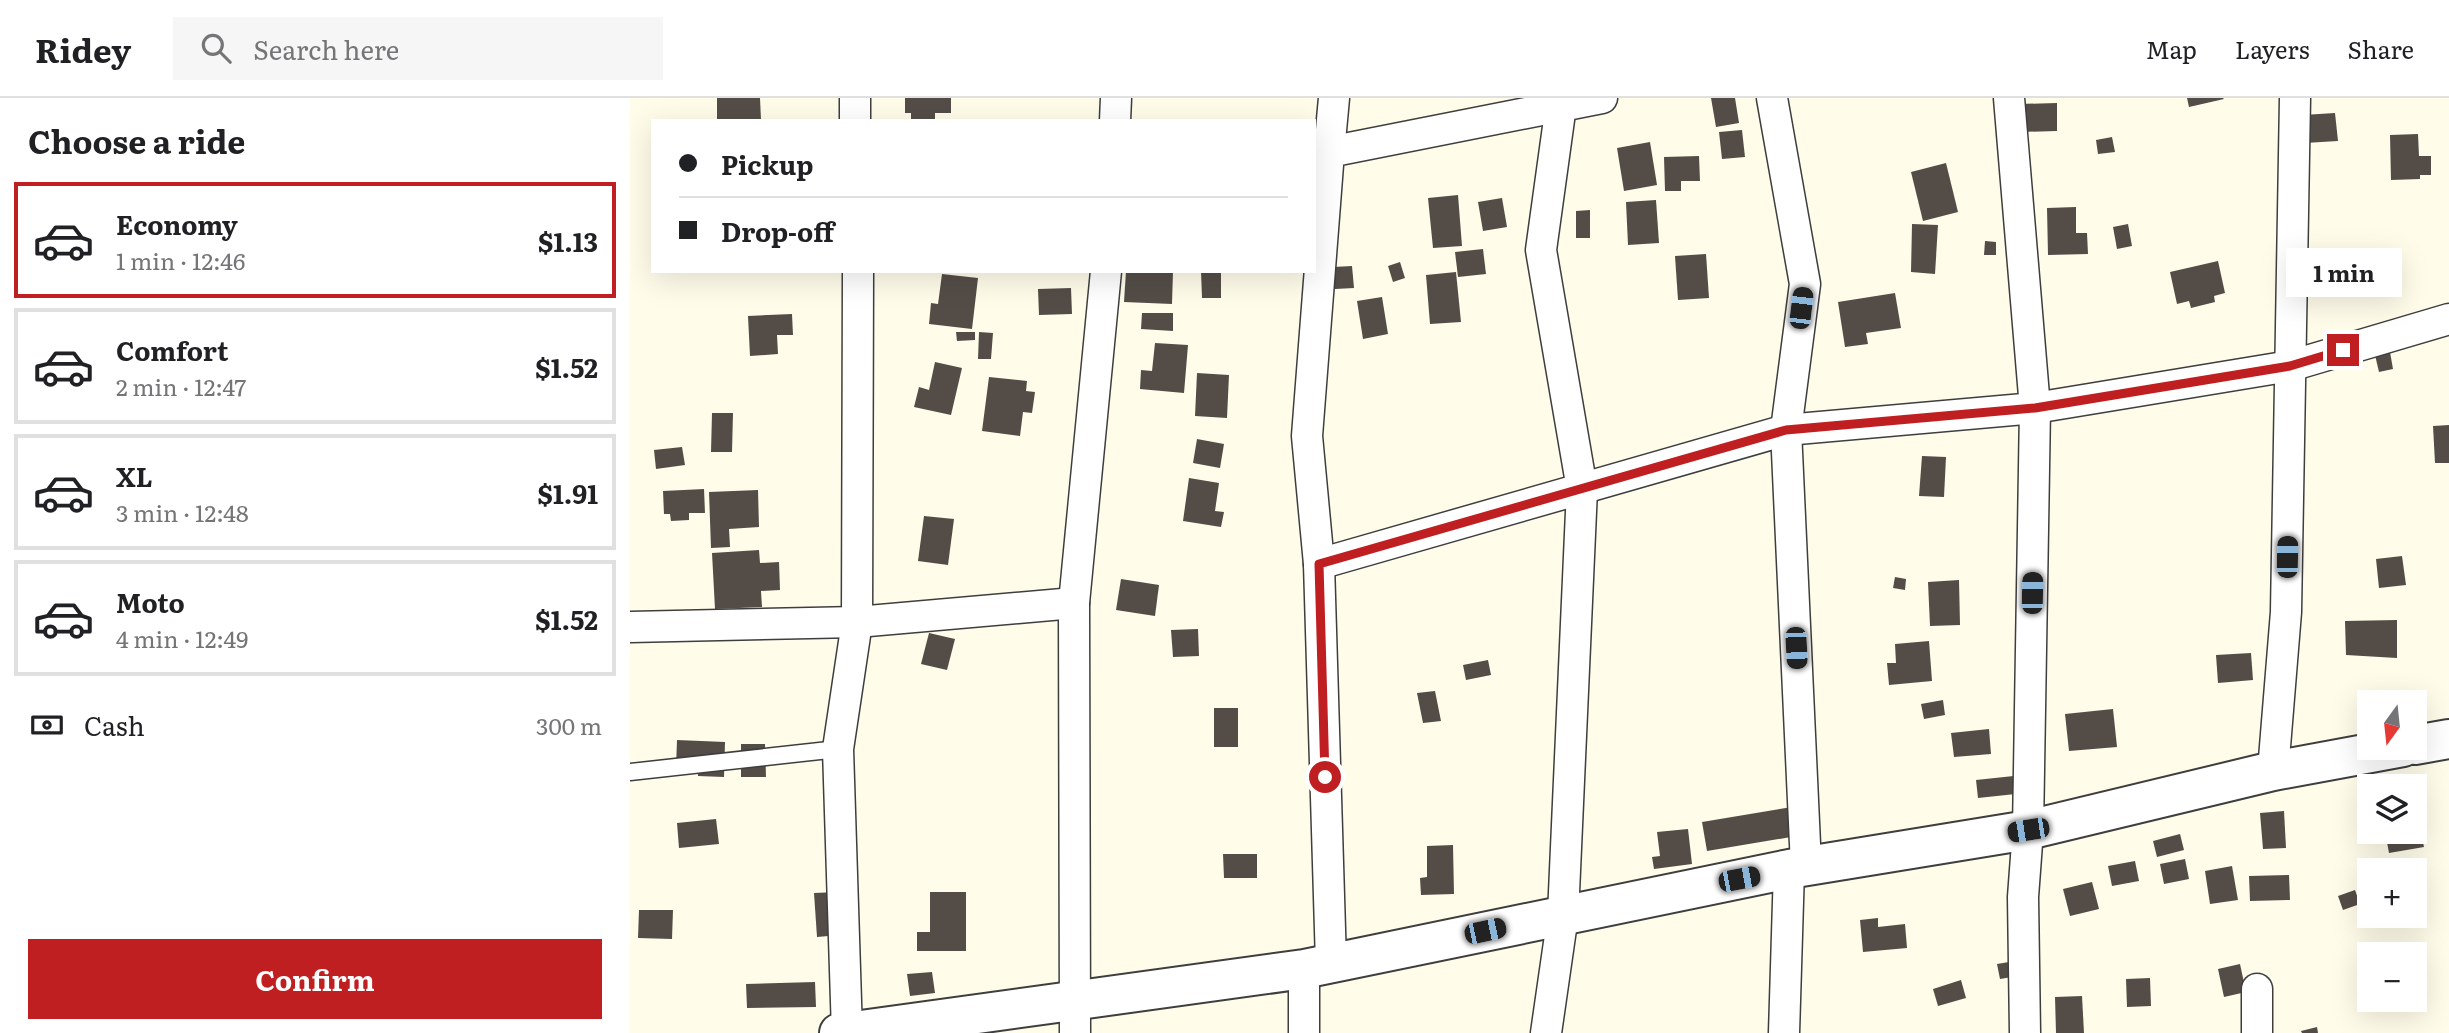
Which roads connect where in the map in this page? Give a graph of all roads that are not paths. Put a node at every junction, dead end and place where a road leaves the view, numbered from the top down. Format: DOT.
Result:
graph roads {
  1 [pos="855,98"];
  2 [pos="1116,98"];
  3 [pos="1334,98"];
  4 [pos="1602,98"];
  5 [pos="1772,98"];
  6 [pos="2009,98"];
  7 [pos="2295,98"];
  8 [pos="1562,102"];
  9 [pos="855,119"];
  10 [pos="1115,119"];
  11 [pos="1322,153"];
  12 [pos="1316,266"];
  13 [pos="858,273"];
  14 [pos="1105,273"];
  15 [pos="1316,273"];
  16 [pos="2449,318"];
  17 [pos="2290,366"];
  18 [pos="2035,408"];
  19 [pos="1786,430"];
  20 [pos="1582,489"];
  21 [pos="1319,564"];
  22 [pos="1074,603"];
  23 [pos="857,621"];
  24 [pos="630,627"];
  25 [pos="2449,739"];
  26 [pos="2427,743"];
  27 [pos="838,749"];
  28 [pos="2357,755"];
  29 [pos="2273,771"];
  30 [pos="630,772"];
  31 [pos="2028,830"];
  32 [pos="1798,868"];
  33 [pos="1563,915"];
  34 [pos="1317,966"];
  35 [pos="2257,989"];
  36 [pos="1076,1017"];
  37 [pos="839,1033"];
  38 [pos="847,1033"];
  39 [pos="1304,1033"];
  40 [pos="1546,1033"];
  41 [pos="1784,1033"];
  42 [pos="2025,1033"];
  43 [pos="2257,1033"];
  1 -- 9 [label="street"];
  2 -- 10 [label="street"];
  3 -- 11 [label="street"];
  4 -- 8 [label="street"];
  5 -- 19 [label="street"];
  6 -- 18 [label="street"];
  7 -- 17 [label="street"];
  8 -- 11 [label="street"];
  8 -- 20 [label="street"];
  11 -- 12 [label="street"];
  13 -- 23 [label="street"];
  14 -- 22 [label="street"];
  15 -- 21 [label="street"];
  16 -- 17 [label="street"];
  17 -- 18 [label="street"];
  17 -- 29 [label="street"];
  18 -- 19 [label="street"];
  18 -- 31 [label="street"];
  19 -- 20 [label="street"];
  19 -- 32 [label="street"];
  20 -- 21 [label="street"];
  20 -- 33 [label="street"];
  21 -- 34 [label="street"];
  22 -- 23 [label="street"];
  22 -- 36 [label="street"];
  23 -- 24 [label="street"];
  23 -- 27 [label="street"];
  25 -- 26 [label="street"];
  27 -- 30 [label="lane"];
  27 -- 38 [label="street"];
  28 -- 29 [label="street"];
  29 -- 31 [label="street"];
  31 -- 32 [label="street"];
  31 -- 42 [label="street"];
  32 -- 33 [label="street"];
  32 -- 41 [label="street"];
  33 -- 34 [label="street"];
  33 -- 40 [label="street"];
  34 -- 36 [label="street"];
  34 -- 39 [label="street"];
  35 -- 43 [label="street"];
  36 -- 38 [label="street"];
  37 -- 38 [label="street"];
}
